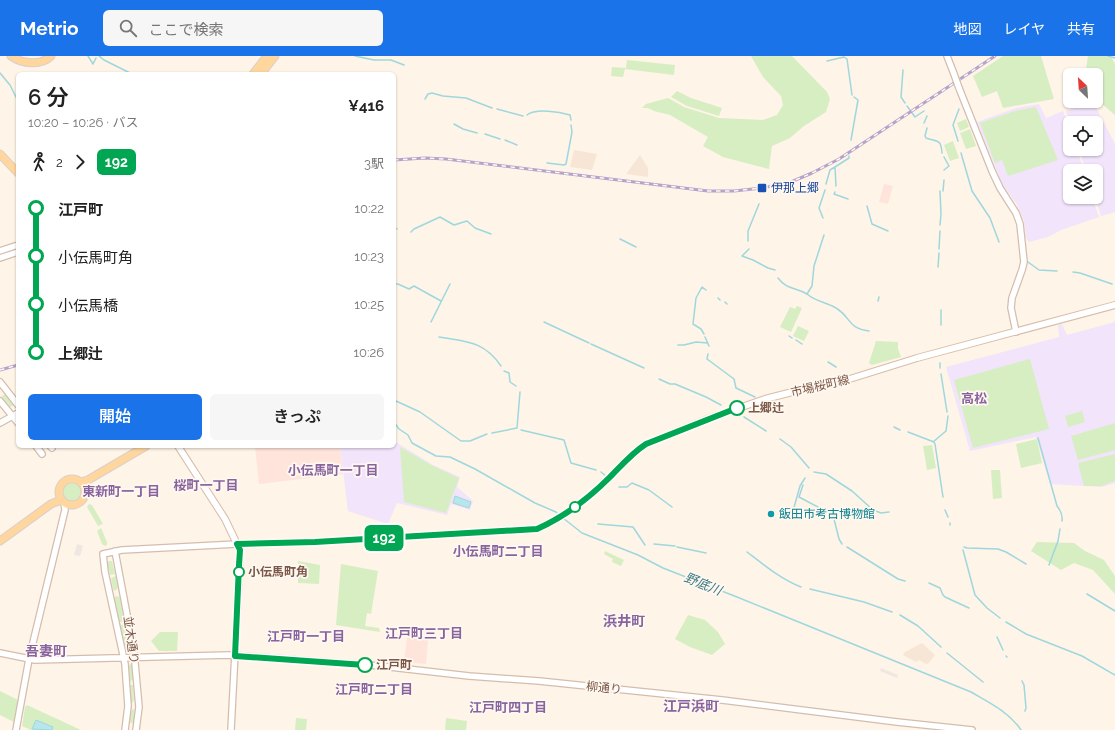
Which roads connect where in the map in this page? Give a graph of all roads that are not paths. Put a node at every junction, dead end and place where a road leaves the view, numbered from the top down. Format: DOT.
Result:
graph roads {
  1 [pos="11,56"];
  2 [pos="51,56"];
  3 [pos="267,56"];
  4 [pos="275,56"];
  5 [pos="947,56"];
  6 [pos="255,72"];
  7 [pos="263,72"];
  8 [pos="0,154"];
  9 [pos="16,171"];
  10 [pos="16,246"];
  11 [pos="0,251"];
  12 [pos="16,253"];
  13 [pos="0,258"];
  14 [pos="1115,305"];
  15 [pos="1016,332"];
  16 [pos="0,382"];
  17 [pos="0,401"];
  18 [pos="16,402"];
  19 [pos="16,414"];
  20 [pos="12,416"];
  21 [pos="16,421"];
  22 [pos="0,424"];
  23 [pos="38,448"];
  24 [pos="143,448"];
  25 [pos="179,448"];
  26 [pos="42,454"];
  27 [pos="84,483"];
  28 [pos="64,502"];
  29 [pos="0,541"];
  30 [pos="237,544"];
  31 [pos="115,551"];
  32 [pos="0,653"];
  33 [pos="235,656"];
  34 [pos="124,658"];
  35 [pos="135,658"];
  36 [pos="29,659"];
  37 [pos="16,730"];
  38 [pos="125,730"];
  39 [pos="136,730"];
  40 [pos="231,730"];
  41 [pos="972,730"];
  1 -- 2 [label="main road"];
  3 -- 6 [label="main road"];
  4 -- 7 [label="main road"];
  5 -- 15 [label="street, bridge"];
  8 -- 9 [label="main road"];
  10 -- 11 [label="street"];
  12 -- 13 [label="street"];
  14 -- 15 [label="main road, 市場桜町線"];
  15 -- 30 [label="main road, 市場桜町線"];
  16 -- 18 [label="street"];
  17 -- 20 [label="street"];
  19 -- 20 [label="street"];
  20 -- 21 [label="street"];
  20 -- 22 [label="street"];
  23 -- 26 [label="street"];
  24 -- 27 [label="main road"];
  25 -- 30 [label="main road"];
  27 -- 28 [label="main road"];
  27 -- 28 [label="main road"];
  28 -- 29 [label="main road"];
  28 -- 36 [label="street"];
  30 -- 31 [label="street"];
  30 -- 33 [label="street"];
  31 -- 34 [label="street, 並木通り"];
  31 -- 35 [label="street, 並木通り"];
  32 -- 36 [label="street, 柳通り"];
  33 -- 35 [label="street, 柳通り"];
  33 -- 40 [label="street"];
  33 -- 41 [label="street, 柳通り"];
  34 -- 35 [label="street, 柳通り"];
  34 -- 36 [label="street, 柳通り"];
  34 -- 38 [label="street, 並木通り"];
  35 -- 39 [label="street, 並木通り"];
  36 -- 37 [label="street"];
}
